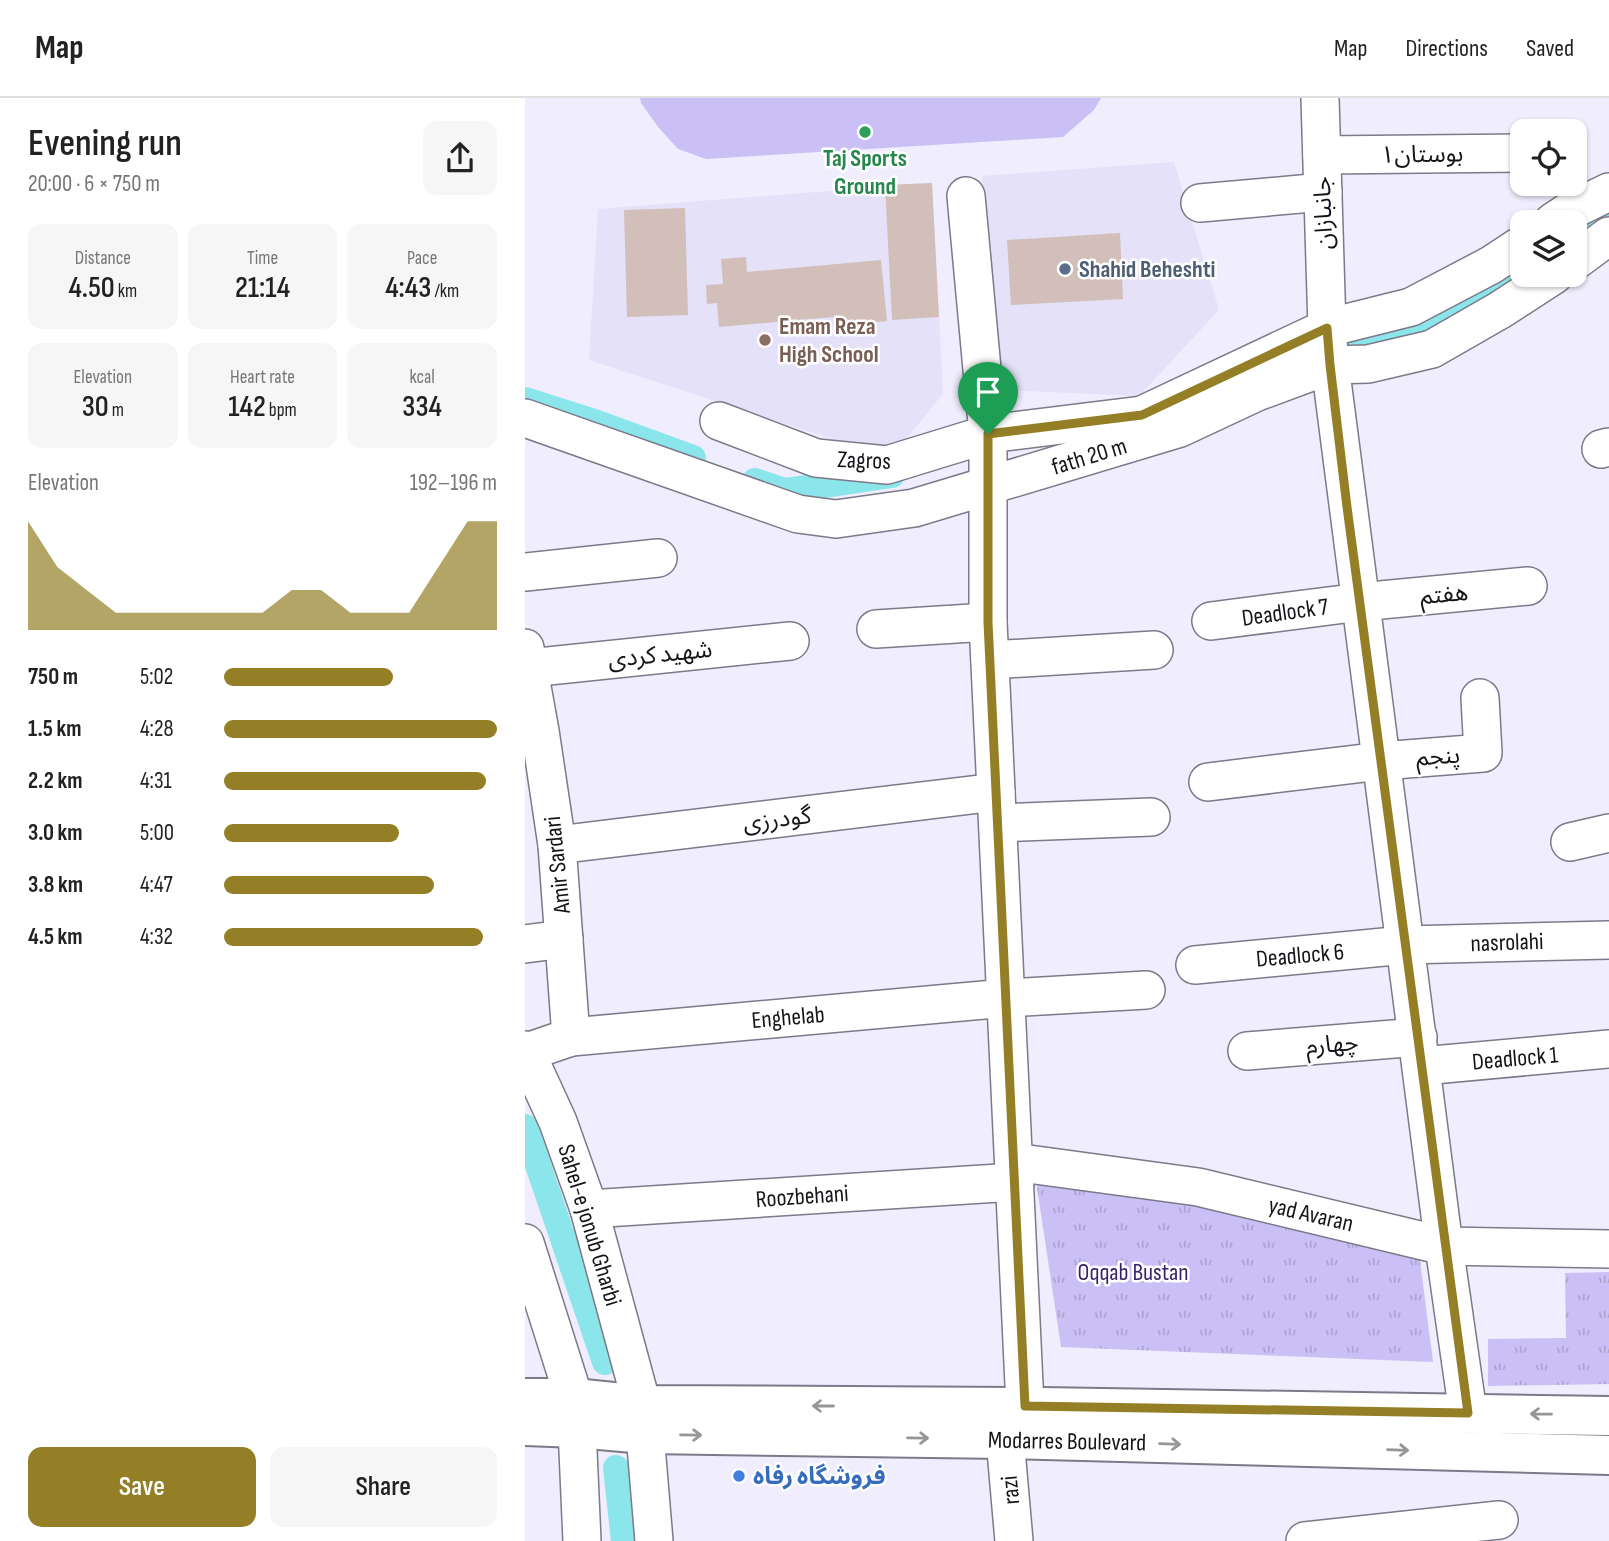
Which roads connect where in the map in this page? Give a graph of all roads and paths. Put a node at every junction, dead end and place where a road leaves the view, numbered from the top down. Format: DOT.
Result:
graph roads {
  1 [pos="1320,98"];
  2 [pos="1510,153"];
  3 [pos="1322,155"];
  4 [pos="1323,192"];
  5 [pos="1609,192"];
  6 [pos="966,196"];
  7 [pos="1200,203"];
  8 [pos="1562,206"];
  9 [pos="1609,236"];
  10 [pos="1587,252"];
  11 [pos="1510,253"];
  12 [pos="1535,287"];
  13 [pos="1327,328"];
  14 [pos="1330,365"];
  15 [pos="525,418"];
  16 [pos="719,421"];
  17 [pos="988,434"];
  18 [pos="988,486"];
  19 [pos="658,558"];
  20 [pos="525,572"];
  21 [pos="1528,586"];
  22 [pos="1360,602"];
  23 [pos="1211,621"];
  24 [pos="988,622"];
  25 [pos="876,629"];
  26 [pos="790,641"];
  27 [pos="1154,650"];
  28 [pos="527,658"];
  29 [pos="990,660"];
  30 [pos="1480,698"];
  31 [pos="533,732"];
  32 [pos="1381,761"];
  33 [pos="1208,782"];
  34 [pos="997,808"];
  35 [pos="1151,817"];
  36 [pos="1609,833"];
  37 [pos="1570,842"];
  38 [pos="557,845"];
  39 [pos="564,939"];
  40 [pos="1609,940"];
  41 [pos="525,944"];
  42 [pos="1405,945"];
  43 [pos="1195,965"];
  44 [pos="1146,990"];
  45 [pos="1006,998"];
  46 [pos="571,1037"];
  47 [pos="1609,1049"];
  48 [pos="526,1051"];
  49 [pos="1247,1051"];
  50 [pos="1420,1052"];
  51 [pos="1014,1172"];
  52 [pos="589,1209"];
  53 [pos="1444,1246"];
  54 [pos="1609,1249"];
  55 [pos="528,1262"];
  56 [pos="525,1398"];
  57 [pos="1025,1406"];
  58 [pos="575,1413"];
  59 [pos="1468,1413"];
  60 [pos="1609,1416"];
  61 [pos="644,1420"];
  62 [pos="525,1426"];
  63 [pos="1006,1439"];
  64 [pos="1609,1455"];
  65 [pos="1499,1521"];
  66 [pos="582,1541"];
  67 [pos="654,1541"];
  68 [pos="1014,1541"];
  69 [pos="1305,1541"];
  1 -- 3 [label="street, جانبازان"];
  2 -- 3 [label="street, بوستان۱"];
  3 -- 4 [label="street, جانبازان"];
  4 -- 7 [label="street"];
  4 -- 13 [label="street, جانبازان"];
  5 -- 8 [label="street"];
  6 -- 17 [label="street"];
  9 -- 10 [label="street"];
  11 -- 13 [label="street"];
  12 -- 14 [label="street, fath 20 m"];
  13 -- 14 [label="street, جانبازان"];
  13 -- 17 [label="street, Zagros"];
  14 -- 18 [label="street, fath 20 m"];
  14 -- 22 [label="street, جانبازان"];
  15 -- 18 [label="street, fath 20 m"];
  16 -- 17 [label="street, Zagros"];
  17 -- 18 [label="street"];
  18 -- 24 [label="street"];
  19 -- 20 [label="street"];
  21 -- 22 [label="street, هفتم"];
  22 -- 23 [label="street, Deadlock 7"];
  22 -- 32 [label="street, جانبازان"];
  24 -- 25 [label="street"];
  24 -- 29 [label="street"];
  26 -- 28 [label="street, شهید کردی"];
  27 -- 29 [label="street"];
  28 -- 31 [label="street, Amir Sardari"];
  29 -- 34 [label="street"];
  30 -- 32 [label="street, پنجم"];
  31 -- 38 [label="street, Amir Sardari"];
  32 -- 33 [label="street"];
  32 -- 42 [label="street, جانبازان"];
  34 -- 35 [label="street"];
  34 -- 38 [label="street, گودرزی"];
  34 -- 45 [label="street"];
  36 -- 37 [label="street"];
  38 -- 39 [label="street, Amir Sardari"];
  39 -- 41 [label="street"];
  39 -- 46 [label="street, Amir Sardari"];
  40 -- 42 [label="street, nasrolahi"];
  42 -- 43 [label="street, Deadlock 6"];
  42 -- 50 [label="street, جانبازان"];
  44 -- 45 [label="street"];
  45 -- 46 [label="street, Enghelab"];
  45 -- 51 [label="street"];
  46 -- 48 [label="street"];
  47 -- 50 [label="street, Deadlock 1"];
  48 -- 52 [label="street, Sahel-e jonub Gharbi"];
  49 -- 50 [label="street, چهارم"];
  50 -- 53 [label="street, جانبازان"];
  51 -- 52 [label="street, Roozbehani"];
  51 -- 53 [label="street, yad Avaran"];
  51 -- 57 [label="street"];
  52 -- 61 [label="street, Sahel-e jonub Gharbi"];
  53 -- 54 [label="street, yad Avaran"];
  53 -- 59 [label="street, جانبازان"];
  55 -- 58 [label="street"];
  56 -- 58 [label="main road, Modarres Boulevard"];
  57 -- 59 [label="main road, Modarres Boulevard"];
  57 -- 61 [label="main road, Modarres Boulevard, one-way"];
  58 -- 61 [label="main road, Modarres Boulevard"];
  58 -- 62 [label="main road, Modarres Boulevard"];
  58 -- 66 [label="street"];
  60 -- 59 [label="main road, Modarres Boulevard, one-way"];
  61 -- 63 [label="main road, Modarres Boulevard, one-way"];
  61 -- 67 [label="street, Sahel-e jonub Gharbi"];
  63 -- 64 [label="main road, Modarres Boulevard, one-way"];
  63 -- 68 [label="street, razi"];
  65 -- 69 [label="street"];
}
